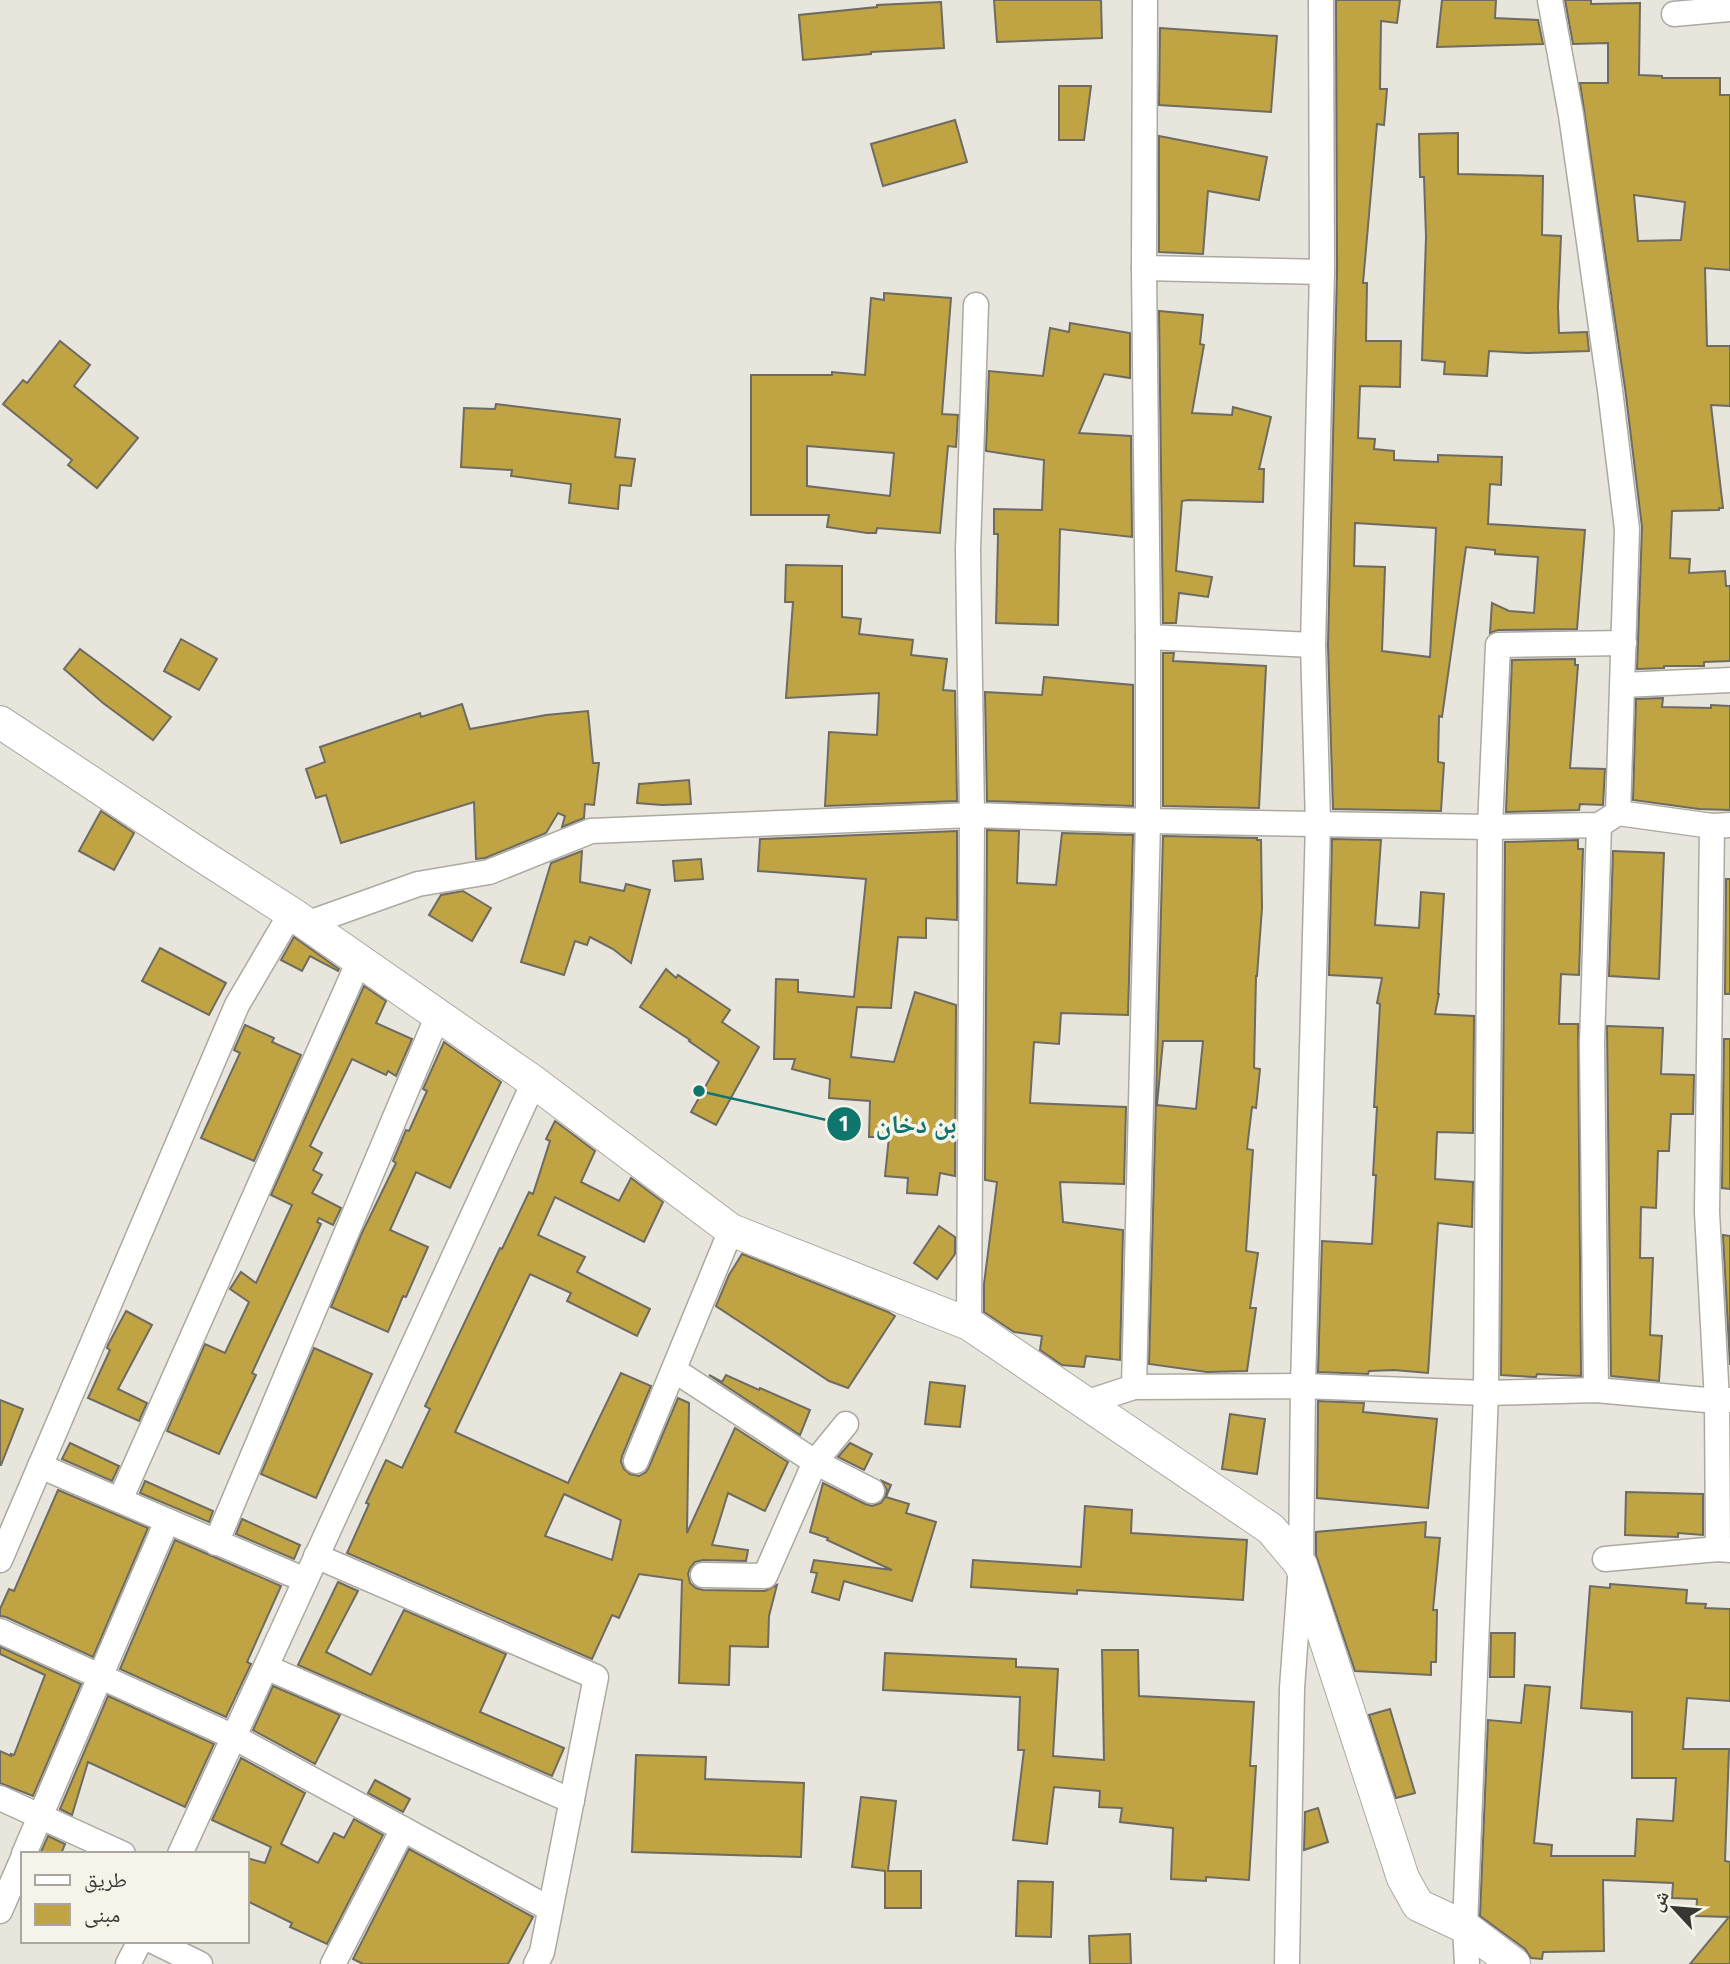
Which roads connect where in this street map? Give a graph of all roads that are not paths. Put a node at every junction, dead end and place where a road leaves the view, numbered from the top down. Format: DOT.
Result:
graph roads {
  1 [pos="1145,0"];
  2 [pos="1321,0"];
  3 [pos="1550,0"];
  4 [pos="1730,9"];
  5 [pos="1674,14"];
  6 [pos="1144,268"];
  7 [pos="1322,272"];
  8 [pos="976,304"];
  9 [pos="1149,637"];
  10 [pos="1624,643"];
  11 [pos="1312,645"];
  12 [pos="1730,680"];
  13 [pos="1623,685"];
  14 [pos="0,722"];
  15 [pos="972,815"];
  16 [pos="1608,819"];
  17 [pos="1148,821"];
  18 [pos="1318,823"];
  19 [pos="1721,826"];
  20 [pos="1490,827"];
  21 [pos="298,918"];
  22 [pos="359,961"];
  23 [pos="1720,1010"];
  24 [pos="438,1016"];
  25 [pos="534,1082"];
  26 [pos="1719,1212"];
  27 [pos="731,1230"];
  28 [pos="969,1324"];
  29 [pos="674,1370"];
  30 [pos="1303,1386"];
  31 [pos="1134,1387"];
  32 [pos="1596,1390"];
  33 [pos="1486,1393"];
  34 [pos="1724,1401"];
  35 [pos="1085,1403"];
  36 [pos="846,1424"];
  37 [pos="636,1461"];
  38 [pos="814,1461"];
  39 [pos="40,1466"];
  40 [pos="872,1491"];
  41 [pos="120,1500"];
  42 [pos="167,1521"];
  43 [pos="216,1543"];
  44 [pos="1724,1549"];
  45 [pos="316,1556"];
  46 [pos="1605,1559"];
  47 [pos="0,1560"];
  48 [pos="1301,1565"];
  49 [pos="702,1575"];
  50 [pos="305,1580"];
  51 [pos="0,1631"];
  52 [pos="266,1667"];
  53 [pos="100,1677"];
  54 [pos="234,1737"];
  55 [pos="0,1798"];
  56 [pos="572,1801"];
  57 [pos="40,1816"];
  58 [pos="403,1829"];
  59 [pos="26,1852"];
  60 [pos="119,1852"];
  61 [pos="181,1852"];
  62 [pos="21,1863"];
  63 [pos="550,1909"];
  64 [pos="0,1911"];
  65 [pos="1465,1927"];
  66 [pos="139,1943"];
  67 [pos="157,1943"];
  68 [pos="128,1964"];
  69 [pos="200,1964"];
  70 [pos="333,1964"];
  71 [pos="536,1964"];
  72 [pos="1287,1964"];
  73 [pos="1467,1964"];
  74 [pos="1514,1964"];
  1 -- 6 [label="street"];
  2 -- 7 [label="street"];
  3 -- 10 [label="street"];
  4 -- 5 [label="street"];
  6 -- 7 [label="street"];
  6 -- 9 [label="street"];
  7 -- 11 [label="street"];
  8 -- 15 [label="street"];
  9 -- 11 [label="street"];
  9 -- 17 [label="street"];
  10 -- 13 [label="street"];
  10 -- 20 [label="street"];
  11 -- 18 [label="street"];
  12 -- 13 [label="street"];
  13 -- 16 [label="street"];
  14 -- 21 [label="street"];
  15 -- 17 [label="street"];
  15 -- 21 [label="street"];
  15 -- 28 [label="street"];
  16 -- 19 [label="street"];
  16 -- 20 [label="street"];
  16 -- 32 [label="street"];
  17 -- 18 [label="street"];
  17 -- 31 [label="street"];
  18 -- 20 [label="street"];
  18 -- 30 [label="street"];
  19 -- 23 [label="street"];
  20 -- 33 [label="street"];
  21 -- 22 [label="street"];
  21 -- 39 [label="street"];
  22 -- 24 [label="street"];
  22 -- 41 [label="street"];
  23 -- 26 [label="street"];
  24 -- 25 [label="street"];
  24 -- 43 [label="street"];
  25 -- 27 [label="street"];
  25 -- 45 [label="street"];
  26 -- 34 [label="street"];
  27 -- 28 [label="street"];
  27 -- 29 [label="street"];
  28 -- 35 [label="street"];
  29 -- 37 [label="street"];
  29 -- 38 [label="street"];
  30 -- 31 [label="street"];
  30 -- 33 [label="street"];
  30 -- 48 [label="street"];
  31 -- 35 [label="street"];
  32 -- 33 [label="street"];
  32 -- 34 [label="street"];
  33 -- 65 [label="street"];
  34 -- 44 [label="street"];
  35 -- 48 [label="street"];
  36 -- 38 [label="street"];
  38 -- 40 [label="street"];
  38 -- 49 [label="street"];
  39 -- 41 [label="street"];
  39 -- 47 [label="street"];
  41 -- 42 [label="street"];
  42 -- 43 [label="street"];
  42 -- 53 [label="street"];
  43 -- 50 [label="street"];
  44 -- 46 [label="street"];
  45 -- 50 [label="street"];
  45 -- 56 [label="street"];
  48 -- 65 [label="street"];
  48 -- 72 [label="street"];
  50 -- 52 [label="street"];
  51 -- 53 [label="street"];
  52 -- 54 [label="street"];
  52 -- 56 [label="street"];
  53 -- 54 [label="street"];
  53 -- 57 [label="street"];
  54 -- 58 [label="street"];
  54 -- 61 [label="street"];
  55 -- 57 [label="street"];
  56 -- 63 [label="street"];
  57 -- 59 [label="street"];
  57 -- 60 [label="street"];
  58 -- 63 [label="street"];
  58 -- 70 [label="street"];
  62 -- 64 [label="street"];
  63 -- 71 [label="street"];
  65 -- 73 [label="street"];
  65 -- 74 [label="street"];
  66 -- 68 [label="street"];
  67 -- 69 [label="street"];
}
